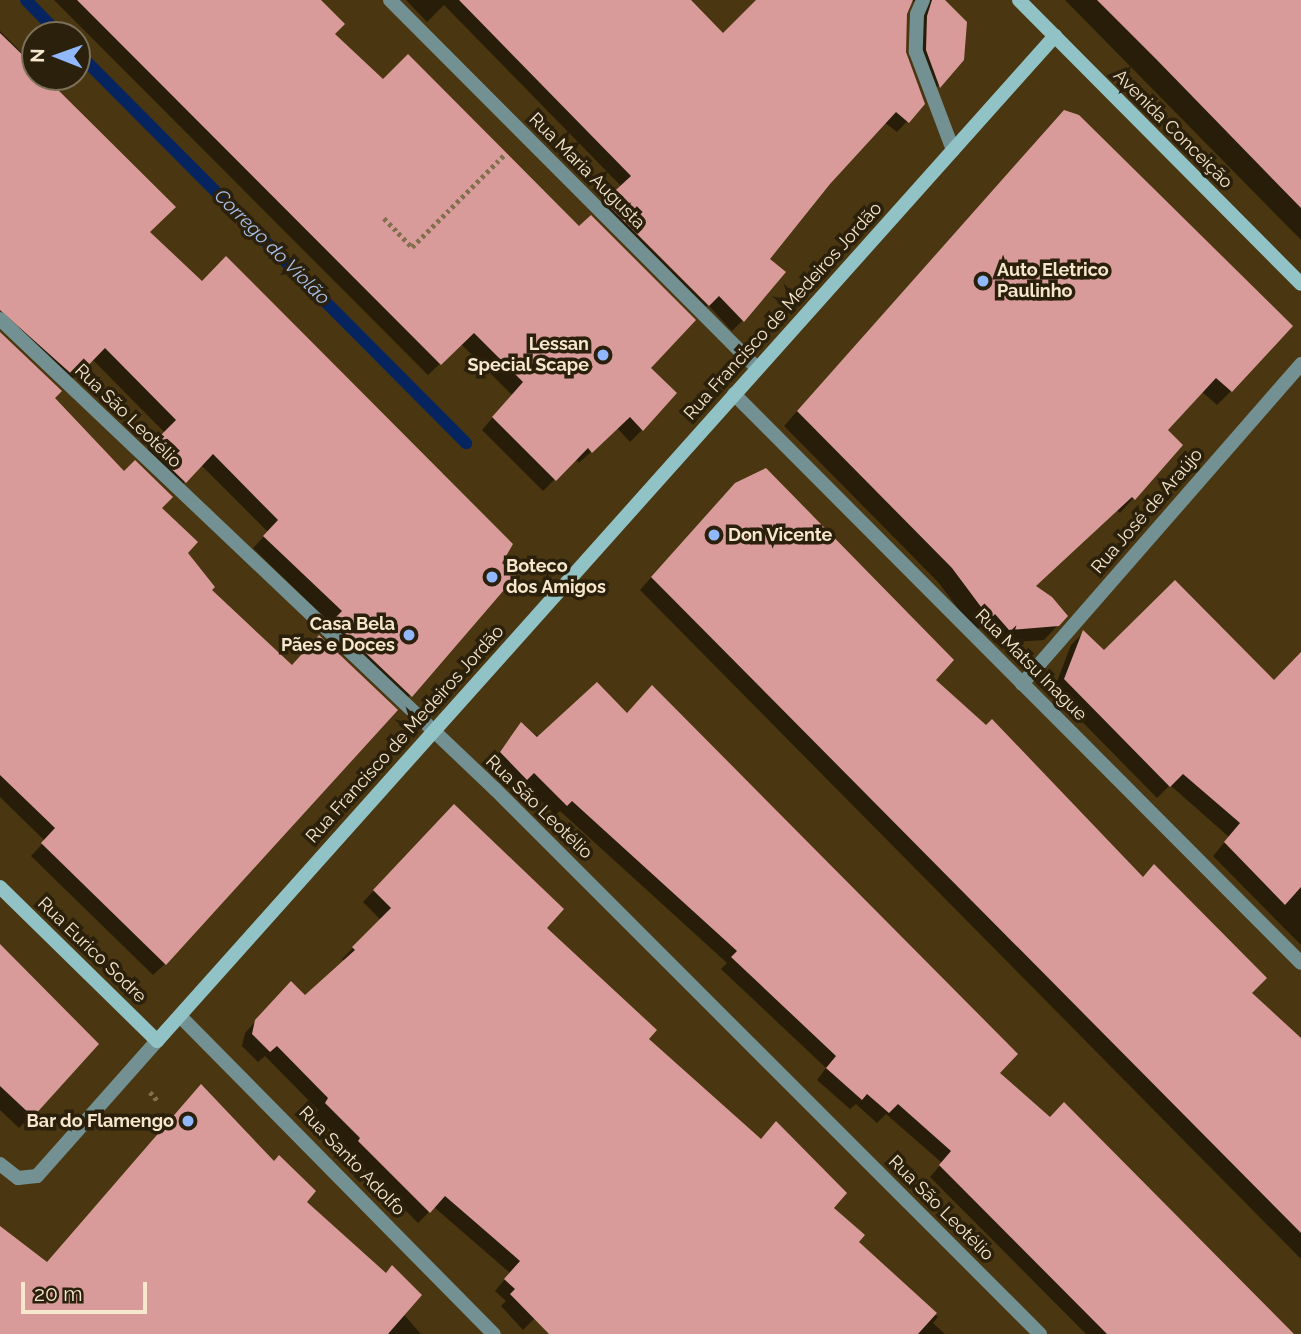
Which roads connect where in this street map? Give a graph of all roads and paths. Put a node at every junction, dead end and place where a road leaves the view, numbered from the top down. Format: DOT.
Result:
graph roads {
  1 [pos="390,0"];
  2 [pos="923,0"];
  3 [pos="1019,0"];
  4 [pos="1055,36"];
  5 [pos="509,150"];
  6 [pos="953,150"];
  7 [pos="384,219"];
  8 [pos="1301,284"];
  9 [pos="0,319"];
  10 [pos="1301,364"];
  11 [pos="757,369"];
  12 [pos="734,394"];
  13 [pos="1022,684"];
  14 [pos="433,732"];
  15 [pos="0,887"];
  16 [pos="1301,963"];
  17 [pos="180,1016"];
  18 [pos="157,1041"];
  19 [pos="0,1164"];
  20 [pos="494,1334"];
  21 [pos="1040,1334"];
  1 -- 11 [label="street, Rua Maria Augusta"];
  2 -- 6 [label="street"];
  3 -- 4 [label="street, Avenida Conceição"];
  4 -- 6 [label="street, Rua Francisco de Medeiros Jordão"];
  4 -- 8 [label="street, Avenida Conceição"];
  5 -- 7 [label="path"];
  6 -- 11 [label="street, Rua Francisco de Medeiros Jordão"];
  9 -- 14 [label="street, Rua São Leotélio"];
  10 -- 13 [label="street, Rua José de Araújo"];
  11 -- 12 [label="street, Rua Francisco de Medeiros Jordão"];
  12 -- 13 [label="street, Rua Matsu Inague"];
  12 -- 14 [label="street, Rua Francisco de Medeiros Jordão"];
  13 -- 16 [label="street, Rua Matsu Inague"];
  14 -- 17 [label="street, Rua Francisco de Medeiros Jordão"];
  14 -- 21 [label="street, Rua São Leotélio"];
  15 -- 18 [label="street, Rua Eurico Sodre"];
  17 -- 18 [label="street, Rua Francisco de Medeiros Jordão"];
  17 -- 20 [label="street, Rua Santo Adolfo"];
  18 -- 19 [label="street, Rua Francisco de Medeiros Jordão"];
}
